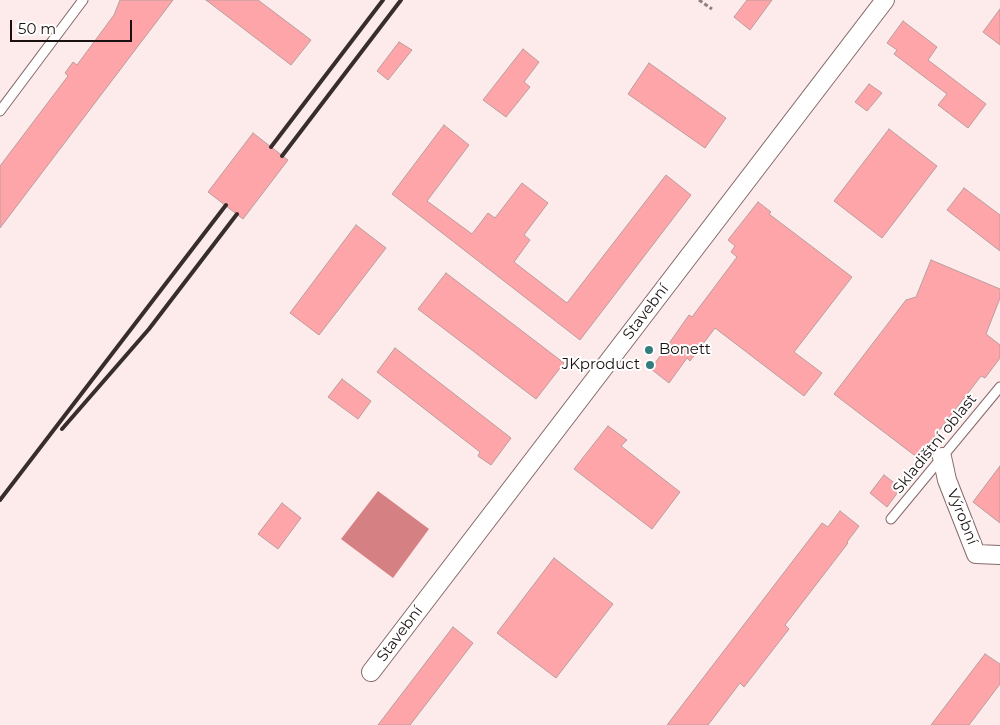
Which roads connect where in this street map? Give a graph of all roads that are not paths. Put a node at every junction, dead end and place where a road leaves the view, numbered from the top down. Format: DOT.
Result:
graph roads {
  1 [pos="83,0"];
  2 [pos="885,0"];
  3 [pos="0,110"];
  4 [pos="1000,387"];
  5 [pos="942,457"];
  6 [pos="891,519"];
  7 [pos="1000,555"];
  8 [pos="371,672"];
  1 -- 3 [label="lane"];
  2 -- 8 [label="street, Stavební"];
  4 -- 5 [label="lane, Skladištní oblast"];
  5 -- 6 [label="lane, Skladištní oblast"];
  5 -- 7 [label="street, Výrobní"];
}
